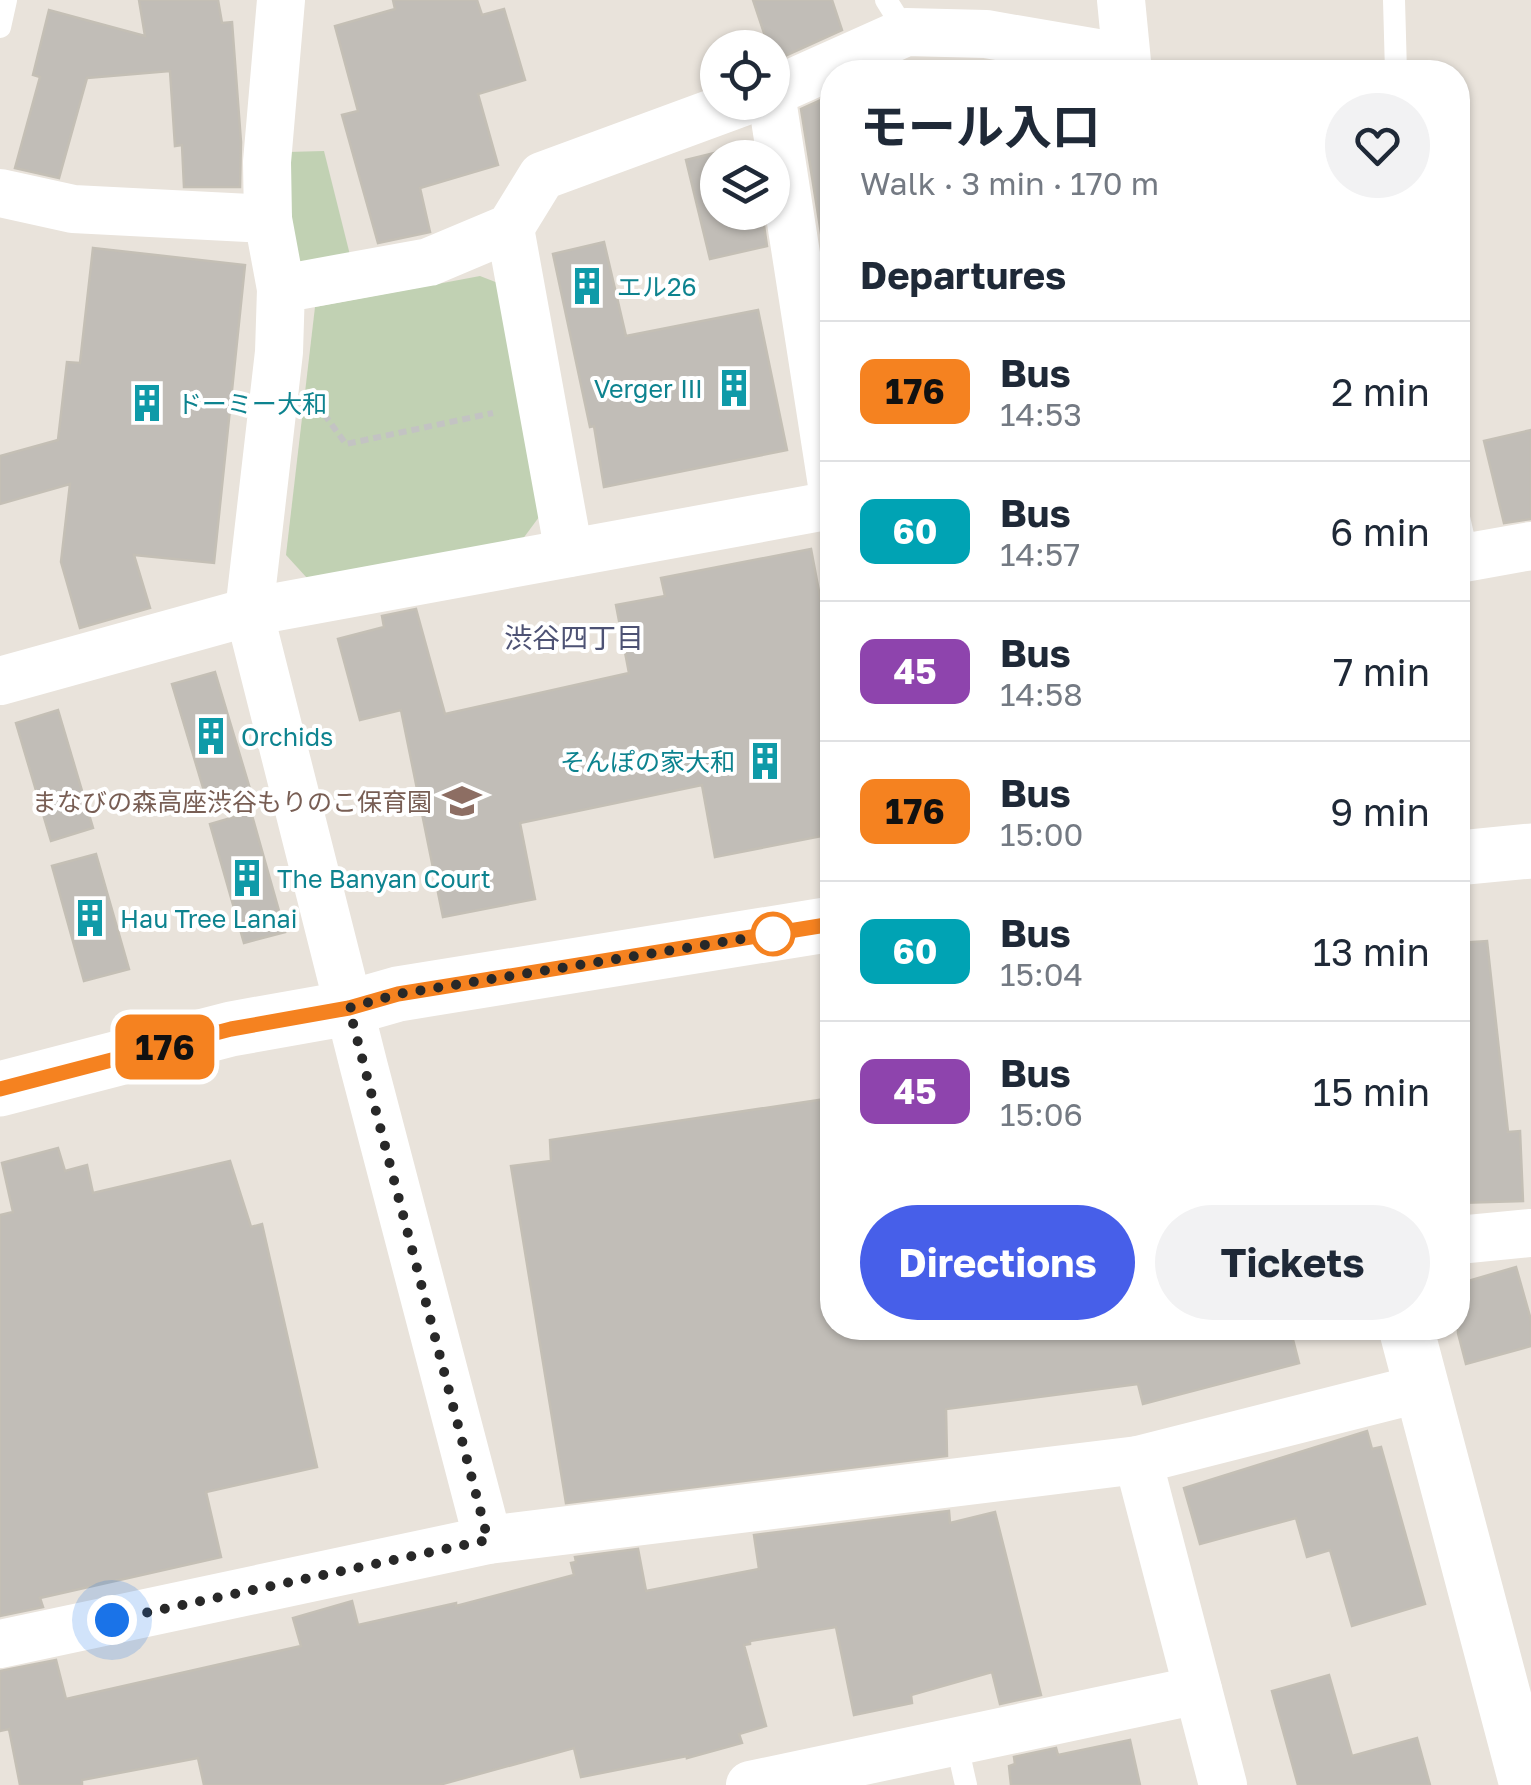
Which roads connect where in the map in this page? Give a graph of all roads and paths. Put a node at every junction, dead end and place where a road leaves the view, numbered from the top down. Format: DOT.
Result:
graph roads {
  1 [pos="6,0"];
  2 [pos="280,0"];
  3 [pos="1394,0"];
  4 [pos="1132,6"];
  5 [pos="896,16"];
  6 [pos="0,26"];
  7 [pos="824,60"];
  8 [pos="1104,60"];
  9 [pos="1127,60"];
  10 [pos="1396,60"];
  11 [pos="820,63"];
  12 [pos="790,81"];
  13 [pos="700,118"];
  14 [pos="775,120"];
  15 [pos="0,192"];
  16 [pos="268,218"];
  17 [pos="510,228"];
  18 [pos="281,289"];
  19 [pos="279,352"];
  20 [pos="542,406"];
  21 [pos="820,408"];
  22 [pos="820,508"];
  23 [pos="1470,543"];
  24 [pos="1531,546"];
  25 [pos="570,553"];
  26 [pos="249,612"];
  27 [pos="0,681"];
  28 [pos="1531,851"];
  29 [pos="1470,857"];
  30 [pos="820,926"];
  31 [pos="349,1008"];
  32 [pos="0,1089"];
  33 [pos="1531,1233"];
  34 [pos="1470,1239"];
  35 [pos="1409,1340"];
  36 [pos="1422,1388"];
  37 [pos="1138,1460"];
  38 [pos="488,1540"];
  39 [pos="0,1644"];
  40 [pos="1198,1690"];
  41 [pos="961,1763"];
  42 [pos="750,1785"];
  43 [pos="1223,1785"];
  44 [pos="1527,1785"];
  1 -- 6 [label="lane"];
  2 -- 16 [label="street"];
  3 -- 10 [label="lane"];
  4 -- 9 [label="street"];
  5 -- 7 [label="street"];
  5 -- 8 [label="street"];
  11 -- 12 [label="street"];
  13 -- 17 [label="street"];
  14 -- 21 [label="street"];
  15 -- 16 [label="street"];
  16 -- 18 [label="street"];
  17 -- 18 [label="street"];
  17 -- 20 [label="street"];
  18 -- 19 [label="street"];
  19 -- 20 [label="path"];
  19 -- 26 [label="street"];
  20 -- 25 [label="street"];
  22 -- 25 [label="street"];
  23 -- 24 [label="street"];
  25 -- 26 [label="street"];
  26 -- 27 [label="street"];
  26 -- 31 [label="street"];
  28 -- 29 [label="street"];
  30 -- 31 [label="street"];
  31 -- 32 [label="street"];
  31 -- 38 [label="street"];
  33 -- 34 [label="street"];
  35 -- 36 [label="street"];
  36 -- 37 [label="street"];
  36 -- 44 [label="street"];
  37 -- 38 [label="street"];
  37 -- 40 [label="street"];
  38 -- 39 [label="street"];
  40 -- 41 [label="street"];
  40 -- 43 [label="street"];
  41 -- 42 [label="street"];
}
